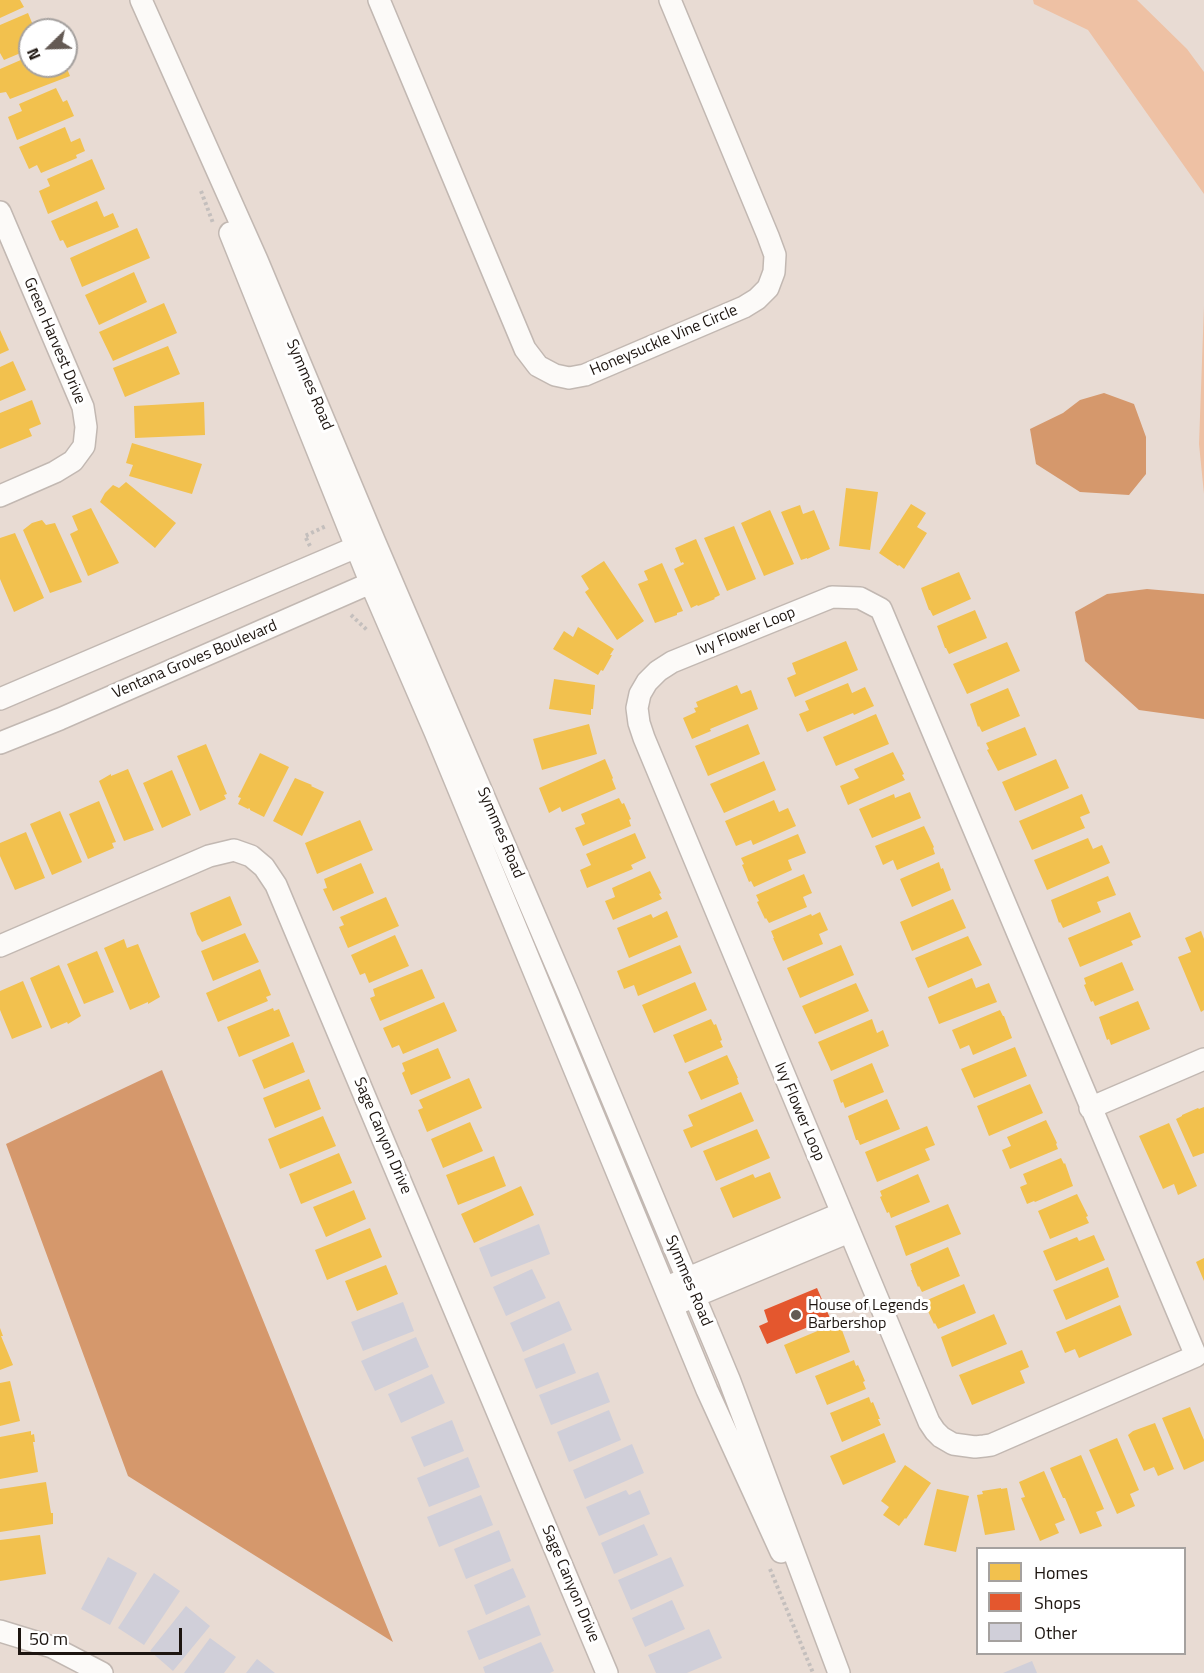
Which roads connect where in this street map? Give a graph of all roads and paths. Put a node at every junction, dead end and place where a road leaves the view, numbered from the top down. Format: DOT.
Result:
graph roads {
  1 [pos="141,0"];
  2 [pos="379,0"];
  3 [pos="670,0"];
  4 [pos="0,212"];
  5 [pos="0,496"];
  6 [pos="365,543"];
  7 [pos="380,579"];
  8 [pos="0,699"];
  9 [pos="0,743"];
  10 [pos="0,946"];
  11 [pos="1204,1059"];
  12 [pos="1090,1108"];
  13 [pos="845,1223"];
  14 [pos="690,1288"];
  15 [pos="669,1297"];
  16 [pos="1200,1354"];
  17 [pos="0,1631"];
  18 [pos="102,1673"];
  19 [pos="607,1673"];
  20 [pos="838,1673"];
  1 -- 6 [label="street, Symmes Road"];
  2 -- 3 [label="street, Honeysuckle Vine Circle"];
  4 -- 5 [label="street, Green Harvest Drive"];
  6 -- 7 [label="street, Symmes Road"];
  6 -- 8 [label="street"];
  7 -- 9 [label="street, Ventana Groves Boulevard"];
  7 -- 14 [label="street, Symmes Road"];
  7 -- 15 [label="street, Symmes Road"];
  10 -- 19 [label="street, Sage Canyon Drive"];
  11 -- 12 [label="street"];
  12 -- 13 [label="street, Ivy Flower Loop"];
  12 -- 16 [label="street, Ivy Flower Loop"];
  13 -- 14 [label="street"];
  13 -- 16 [label="street, Ivy Flower Loop"];
  14 -- 15 [label="street"];
  14 -- 20 [label="street, Symmes Road"];
  15 -- 20 [label="street, Symmes Road"];
  17 -- 18 [label="street"];
}
